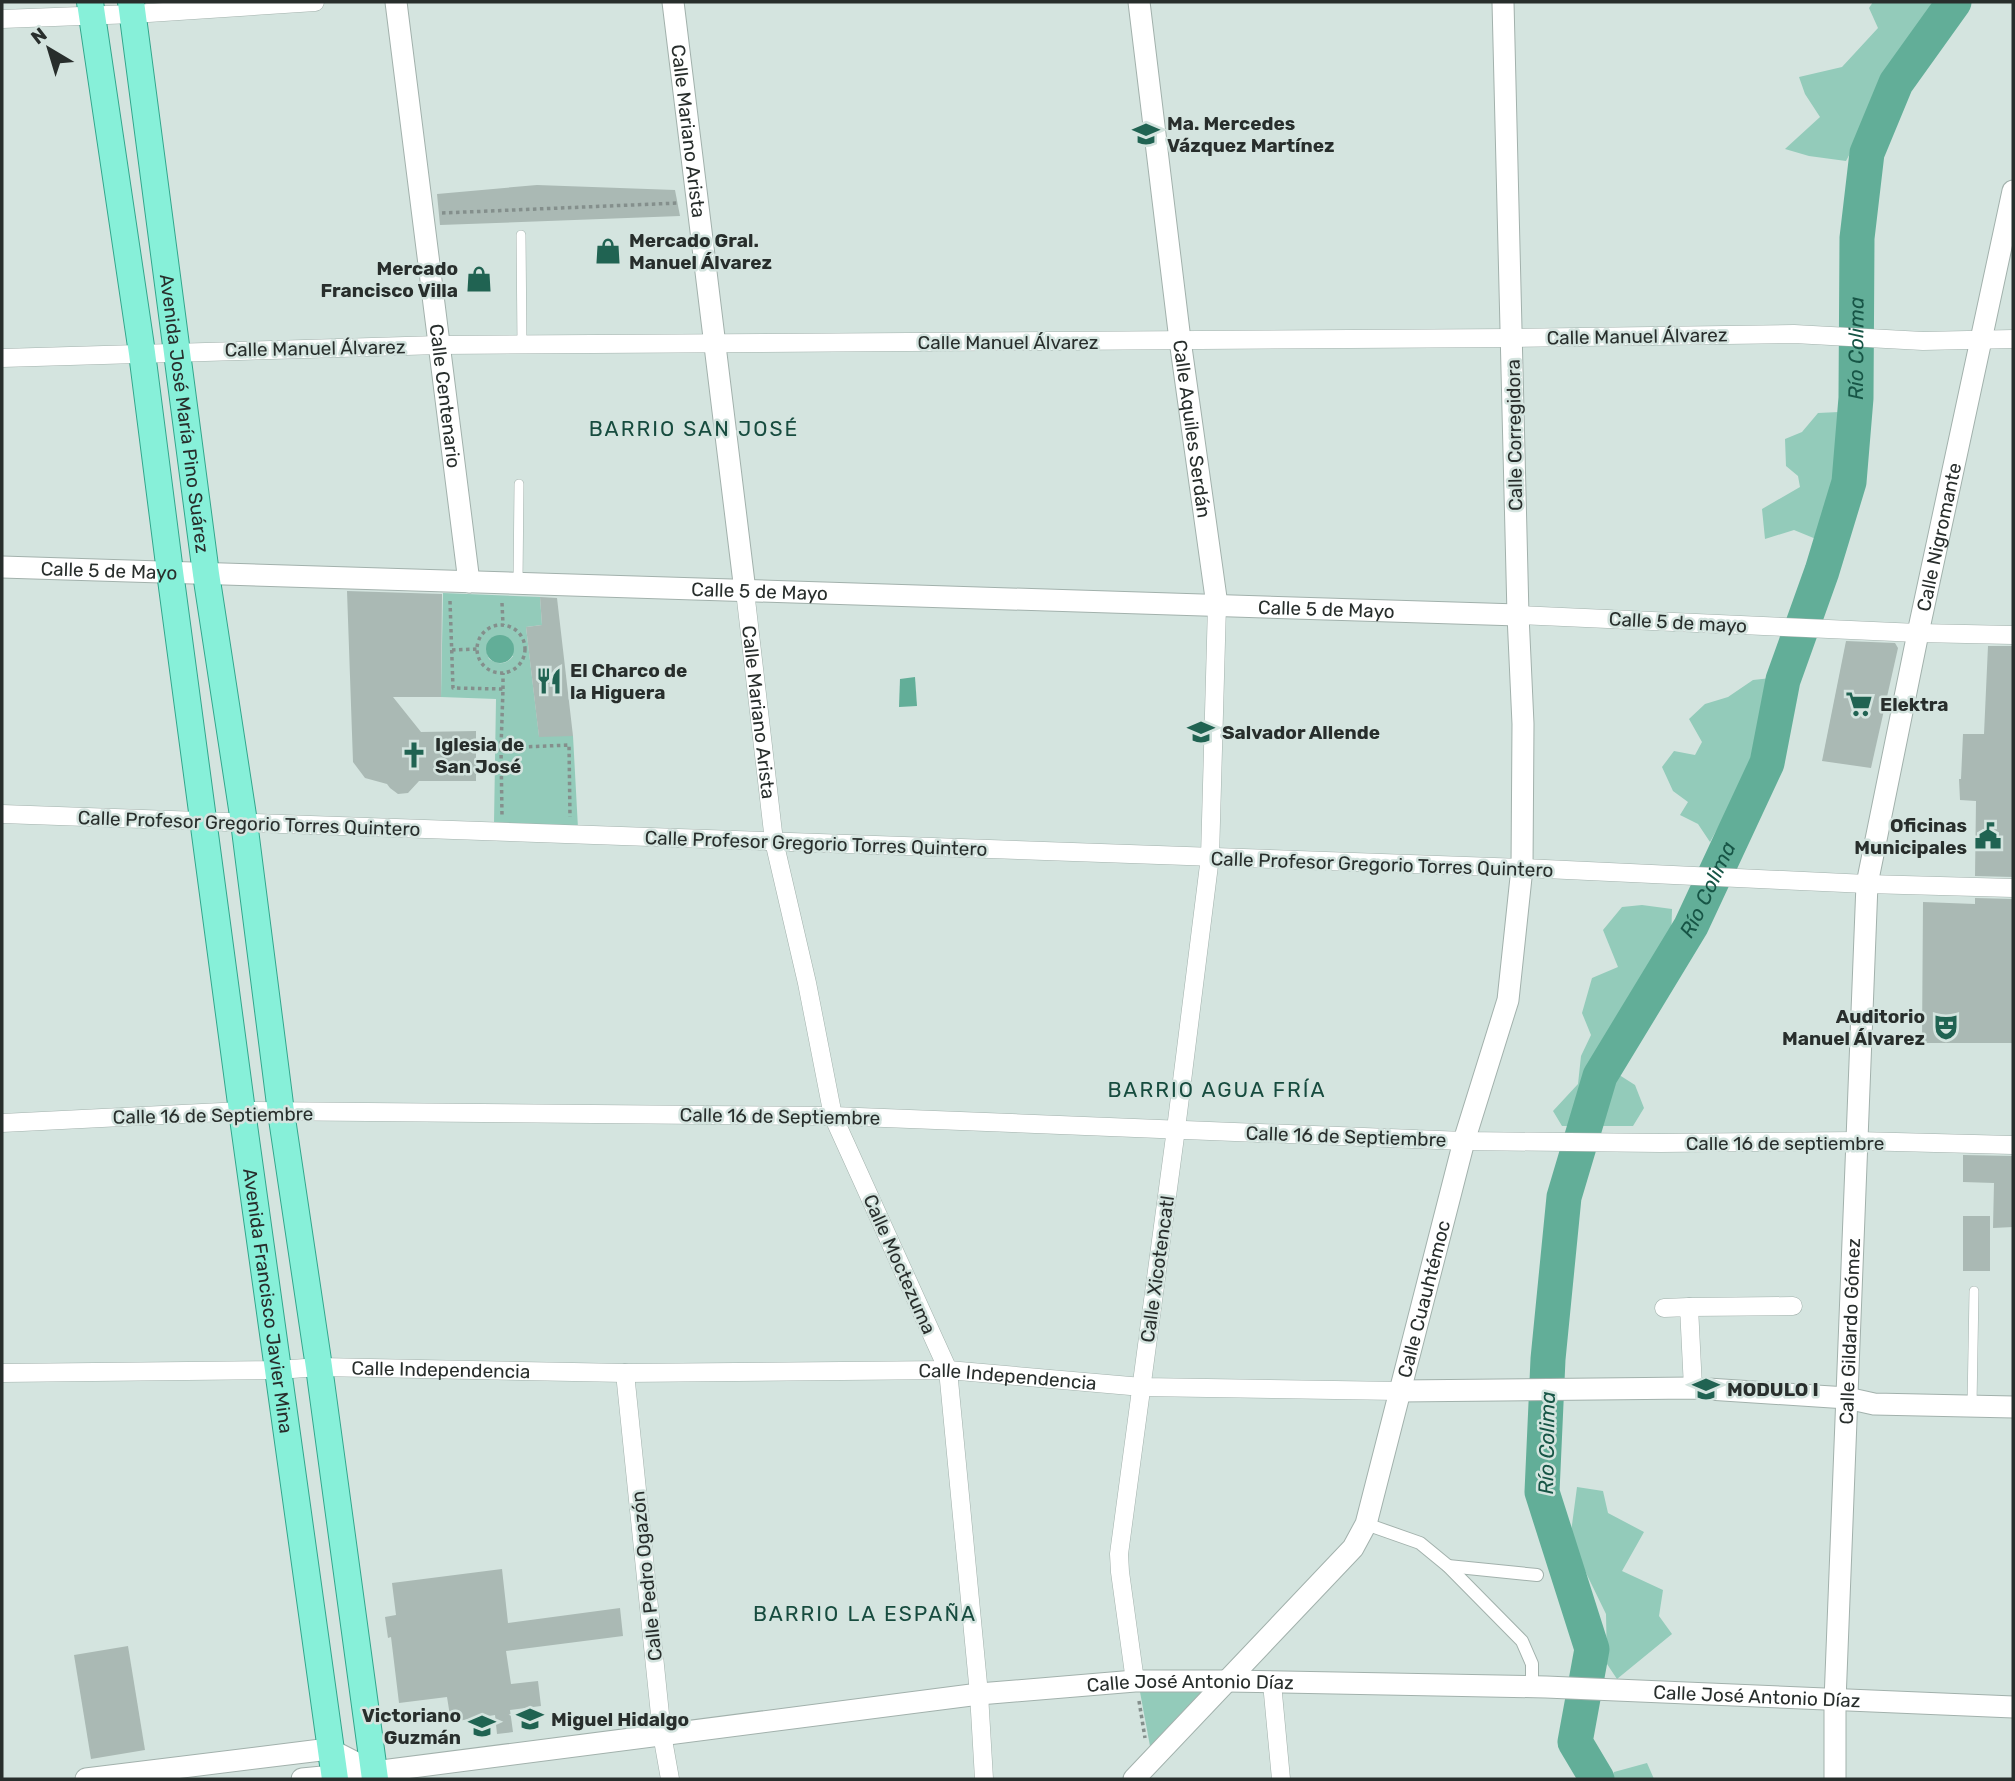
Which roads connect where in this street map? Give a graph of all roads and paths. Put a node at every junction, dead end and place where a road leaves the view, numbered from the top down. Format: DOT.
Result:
graph roads {
  1 [pos="315,2"];
  2 [pos="396,2"];
  3 [pos="673,2"];
  4 [pos="1139,2"];
  5 [pos="1503,2"];
  6 [pos="91,8"];
  7 [pos="132,8"];
  8 [pos="2,19"];
  9 [pos="2013,191"];
  10 [pos="698,202"];
  11 [pos="423,214"];
  12 [pos="521,235"];
  13 [pos="1511,338"];
  14 [pos="2013,339"];
  15 [pos="1180,340"];
  16 [pos="1981,340"];
  17 [pos="715,344"];
  18 [pos="439,345"];
  19 [pos="522,346"];
  20 [pos="176,352"];
  21 [pos="142,353"];
  22 [pos="2,358"];
  23 [pos="519,484"];
  24 [pos="2,567"];
  25 [pos="170,572"];
  26 [pos="206,574"];
  27 [pos="459,582"];
  28 [pos="518,583"];
  29 [pos="745,591"];
  30 [pos="1217,605"];
  31 [pos="1518,615"];
  32 [pos="1918,634"];
  33 [pos="2013,635"];
  34 [pos="477,649"];
  35 [pos="452,650"];
  36 [pos="503,673"];
  37 [pos="503,689"];
  38 [pos="502,748"];
  39 [pos="2,814"];
  40 [pos="204,822"];
  41 [pos="244,822"];
  42 [pos="502,832"];
  43 [pos="570,834"];
  44 [pos="774,841"];
  45 [pos="1210,857"];
  46 [pos="1522,868"];
  47 [pos="1867,884"];
  48 [pos="2013,888"];
  49 [pos="242,1111"];
  50 [pos="281,1112"];
  51 [pos="833,1115"];
  52 [pos="2,1123"];
  53 [pos="1176,1129"];
  54 [pos="1464,1141"];
  55 [pos="1557,1142"];
  56 [pos="1857,1142"];
  57 [pos="2013,1145"];
  58 [pos="1974,1291"];
  59 [pos="1793,1306"];
  60 [pos="1689,1307"];
  61 [pos="1664,1308"];
  62 [pos="319,1367"];
  63 [pos="278,1370"];
  64 [pos="947,1370"];
  65 [pos="2,1373"];
  66 [pos="625,1373"];
  67 [pos="1142,1387"];
  68 [pos="1693,1388"];
  69 [pos="1398,1391"];
  70 [pos="1847,1398"];
  71 [pos="1972,1406"];
  72 [pos="2013,1407"];
  73 [pos="1366,1524"];
  74 [pos="1448,1566"];
  75 [pos="1537,1575"];
  76 [pos="1135,1681"];
  77 [pos="1227,1681"];
  78 [pos="1272,1683"];
  79 [pos="1539,1687"];
  80 [pos="979,1694"];
  81 [pos="1835,1701"];
  82 [pos="2013,1707"];
  83 [pos="662,1734"];
  84 [pos="330,1749"];
  85 [pos="1149,1763"];
  86 [pos="375,1776"];
  87 [pos="334,1777"];
  88 [pos="86,1779"];
  89 [pos="302,1779"];
  90 [pos="670,1779"];
  91 [pos="984,1779"];
  92 [pos="1134,1779"];
  93 [pos="1281,1779"];
  94 [pos="1835,1779"];
  1 -- 7 [label="street"];
  2 -- 11 [label="street, Calle Centenario"];
  3 -- 10 [label="street, Calle Mariano Arista"];
  4 -- 15 [label="street, Calle Aquiles Serdán"];
  5 -- 13 [label="street, Calle Corregidora"];
  6 -- 7 [label="street"];
  6 -- 8 [label="street"];
  6 -- 21 [label="main road, Avenida José María Pino Suárez"];
  7 -- 20 [label="main road, Avenida José María Pino Suárez"];
  9 -- 16 [label="street, Calle Nigromante"];
  10 -- 11 [label="path"];
  10 -- 17 [label="street, Calle Mariano Arista"];
  11 -- 18 [label="street, Calle Centenario"];
  12 -- 19 [label="lane"];
  13 -- 15 [label="street, Calle Manuel Álvarez"];
  13 -- 16 [label="street, Calle Manuel Álvarez"];
  13 -- 31 [label="street, Calle Corregidora"];
  14 -- 16 [label="street, Calle Manuel Álvarez"];
  15 -- 17 [label="street, Calle Manuel Álvarez"];
  15 -- 30 [label="street, Calle Aquiles Serdán"];
  16 -- 32 [label="street, Calle Nigromante"];
  17 -- 19 [label="street, Calle Manuel Álvarez"];
  17 -- 29 [label="street, Calle Mariano Arista"];
  18 -- 19 [label="street, Calle Manuel Álvarez"];
  18 -- 20 [label="street, Calle Manuel Álvarez"];
  18 -- 27 [label="street, Calle Centenario"];
  20 -- 21 [label="street, Calle Manuel Álvarez"];
  20 -- 26 [label="main road, Avenida José María Pino Suárez"];
  21 -- 22 [label="street, Calle Manuel Álvarez"];
  21 -- 25 [label="main road, Avenida José María Pino Suárez"];
  23 -- 28 [label="lane"];
  24 -- 25 [label="street, Calle 5 de Mayo"];
  25 -- 26 [label="street, Calle 5 de Mayo"];
  25 -- 40 [label="main road, Avenida José María Pino Suárez"];
  26 -- 27 [label="street, Calle 5 de Mayo"];
  26 -- 41 [label="main road, Avenida José María Pino Suárez"];
  27 -- 28 [label="street, Calle 5 de Mayo"];
  27 -- 35 [label="path"];
  28 -- 29 [label="street, Calle 5 de Mayo"];
  29 -- 30 [label="street, Calle 5 de Mayo"];
  29 -- 44 [label="street, Calle Mariano Arista"];
  30 -- 31 [label="street, Calle 5 de Mayo"];
  30 -- 45 [label="street, Calle Aquiles Serdán"];
  31 -- 32 [label="street, Calle 5 de mayo"];
  31 -- 46 [label="street, Calle Corregidora"];
  32 -- 33 [label="street"];
  32 -- 47 [label="street, Calle Nigromante"];
  34 -- 35 [label="path"];
  34 -- 36 [label="path"];
  34 -- 36 [label="path"];
  35 -- 37 [label="path"];
  36 -- 37 [label="path"];
  37 -- 38 [label="path"];
  38 -- 42 [label="path"];
  38 -- 43 [label="path"];
  39 -- 40 [label="street, Calle Profesor Gregorio Torres Quintero"];
  40 -- 41 [label="street, Calle Profesor Gregorio Torres Quintero"];
  40 -- 49 [label="main road, Avenida Francisco Javier Mina"];
  41 -- 42 [label="street, Calle Profesor Gregorio Torres Quintero"];
  41 -- 50 [label="main road, Avenida Francisco Javier Mina"];
  42 -- 43 [label="street, Calle Profesor Gregorio Torres Quintero"];
  43 -- 44 [label="street, Calle Profesor Gregorio Torres Quintero"];
  44 -- 45 [label="street, Calle Profesor Gregorio Torres Quintero"];
  44 -- 51 [label="street, Calle Moctezuma"];
  45 -- 46 [label="street, Calle Profesor Gregorio Torres Quintero"];
  45 -- 53 [label="street, Calle Xicotencatl"];
  46 -- 47 [label="street, Calle Profesor Gregorio Torres Quintero"];
  46 -- 54 [label="street, Calle Cuauhtémoc"];
  47 -- 48 [label="street, Calle Profesor Gregorio Torres Quintero"];
  47 -- 56 [label="street, Calle Gildardo Gómez"];
  49 -- 50 [label="street, Calle 16 de Septiembre"];
  49 -- 52 [label="street, Calle 16 de Septiembre"];
  49 -- 63 [label="main road, Avenida Francisco Javier Mina"];
  50 -- 51 [label="street, Calle 16 de Septiembre"];
  50 -- 62 [label="main road, Avenida Francisco Javier Mina"];
  51 -- 53 [label="street, Calle 16 de Septiembre"];
  51 -- 64 [label="street, Calle Moctezuma"];
  53 -- 54 [label="street, Calle 16 de Septiembre"];
  53 -- 67 [label="street, Calle Xicotencatl"];
  54 -- 55 [label="street, Calle 16 de Septiembre"];
  54 -- 69 [label="street, Calle Cuauhtémoc"];
  55 -- 56 [label="street, Calle 16 de septiembre"];
  56 -- 57 [label="street, Calle 16 de septiembre"];
  56 -- 70 [label="street, Calle Gildardo Gómez"];
  58 -- 71 [label="lane"];
  59 -- 60 [label="street"];
  60 -- 61 [label="street"];
  60 -- 68 [label="street"];
  62 -- 63 [label="street, Calle Independencia"];
  62 -- 66 [label="street, Calle Independencia"];
  62 -- 86 [label="main road, Avenida Francisco Javier Mina"];
  63 -- 65 [label="street, Calle Independencia"];
  63 -- 84 [label="main road, Avenida Francisco Javier Mina"];
  64 -- 66 [label="street, Calle Independencia"];
  64 -- 67 [label="street, Calle Independencia"];
  64 -- 80 [label="street, Calle Moctezuma"];
  66 -- 83 [label="street, Calle Pedro Ogazón"];
  67 -- 69 [label="street, Calle Independencia"];
  67 -- 76 [label="street, Calle Xicotencatl"];
  68 -- 69 [label="street, Calle Independencia"];
  68 -- 70 [label="street, Calle Independencia"];
  69 -- 73 [label="street, Calle Cuauhtémoc"];
  70 -- 71 [label="street, Calle Independencia"];
  70 -- 81 [label="street, Calle Gildardo Gómez"];
  71 -- 72 [label="street, Calle Independencia"];
  73 -- 74 [label="street"];
  73 -- 77 [label="street, Calle Cuauhtémoc"];
  74 -- 75 [label="street"];
  74 -- 79 [label="street"];
  76 -- 77 [label="street, Calle José Antonio Díaz"];
  76 -- 80 [label="street, Calle José Antonio Díaz"];
  76 -- 85 [label="path"];
  77 -- 78 [label="street, Calle José Antonio Díaz"];
  77 -- 85 [label="street, Calle Cuauhtémoc"];
  78 -- 79 [label="street, Calle José Antonio Díaz"];
  78 -- 93 [label="street"];
  79 -- 81 [label="street, Calle José Antonio Díaz"];
  80 -- 83 [label="street, Calle José Antonio Díaz"];
  80 -- 91 [label="street, Calle Moctezuma"];
  81 -- 82 [label="street, Calle José Antonio Díaz"];
  81 -- 94 [label="street, Calle Gildardo Gómez"];
  83 -- 86 [label="street, Calle José Antonio Díaz"];
  83 -- 90 [label="street, Calle Pedro Ogazón"];
  84 -- 86 [label="street"];
  84 -- 87 [label="main road, Avenida Francisco Javier Mina"];
  84 -- 88 [label="street"];
  85 -- 92 [label="street, Calle Cuauhtémoc"];
  86 -- 87 [label="street, Calle José Antonio Díaz"];
  87 -- 89 [label="street, Calle José Antonio Díaz"];
}
